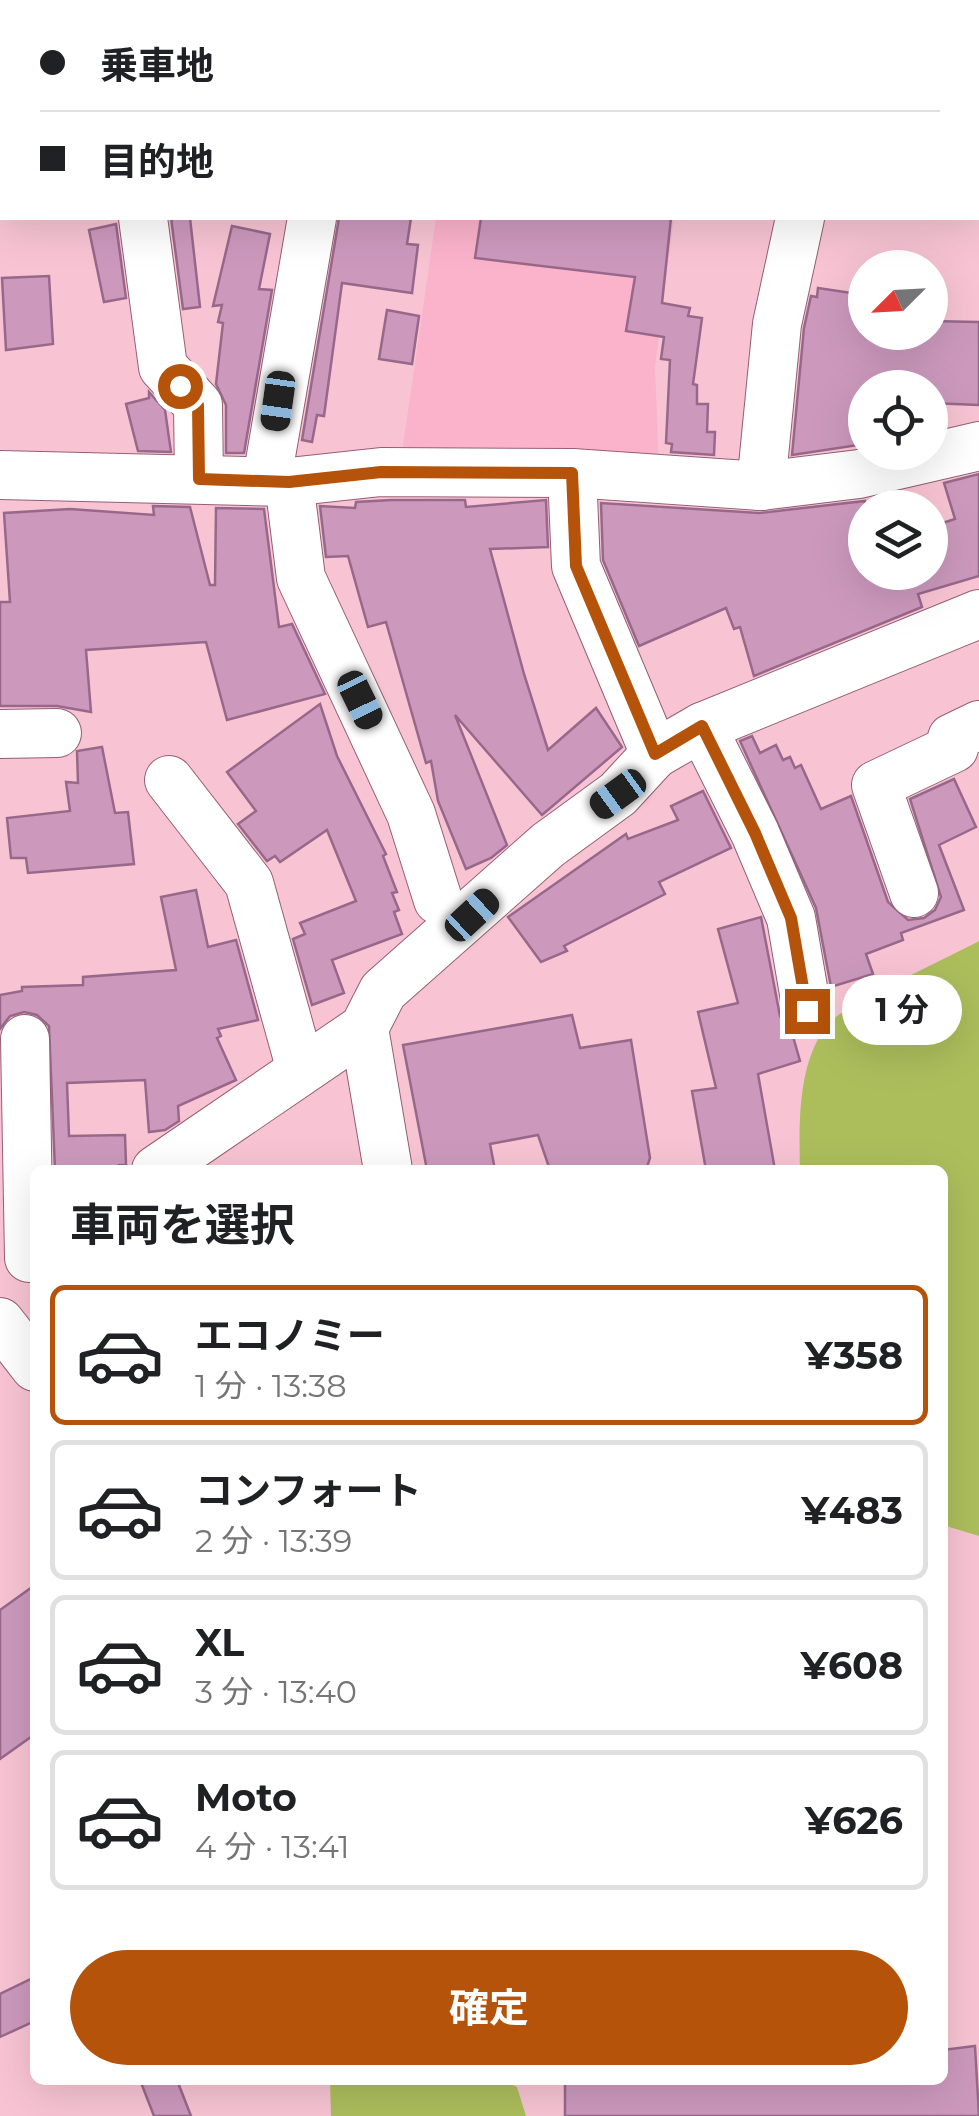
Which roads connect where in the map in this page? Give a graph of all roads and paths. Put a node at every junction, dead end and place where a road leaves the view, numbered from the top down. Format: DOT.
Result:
graph roads {
  1 [pos="143,220"];
  2 [pos="312,220"];
  3 [pos="800,220"];
  4 [pos="979,446"];
  5 [pos="572,473"];
  6 [pos="0,475"];
  7 [pos="199,479"];
  8 [pos="278,481"];
  9 [pos="761,486"];
  10 [pos="974,629"];
  11 [pos="979,725"];
  12 [pos="702,726"];
  13 [pos="58,732"];
  14 [pos="0,734"];
  15 [pos="655,754"];
  16 [pos="168,780"];
  17 [pos="914,893"];
  18 [pos="438,900"];
  19 [pos="807,1011"];
  20 [pos="364,1028"];
  21 [pos="25,1038"];
  22 [pos="301,1070"];
  23 [pos="163,1165"];
  24 [pos="387,1165"];
  25 [pos="21,1262"];
  26 [pos="0,1322"];
  27 [pos="30,1361"];
  1 -- 7 [label="street"];
  2 -- 8 [label="street"];
  3 -- 9 [label="street"];
  4 -- 9 [label="street"];
  5 -- 8 [label="street"];
  5 -- 9 [label="street"];
  5 -- 15 [label="street"];
  6 -- 7 [label="street"];
  7 -- 8 [label="street"];
  8 -- 18 [label="street"];
  10 -- 12 [label="street"];
  11 -- 17 [label="street"];
  12 -- 15 [label="street"];
  12 -- 19 [label="street"];
  13 -- 14 [label="street"];
  15 -- 20 [label="street"];
  16 -- 22 [label="street"];
  20 -- 22 [label="street"];
  20 -- 24 [label="street"];
  21 -- 25 [label="street"];
  22 -- 23 [label="street"];
  26 -- 27 [label="street"];
}
